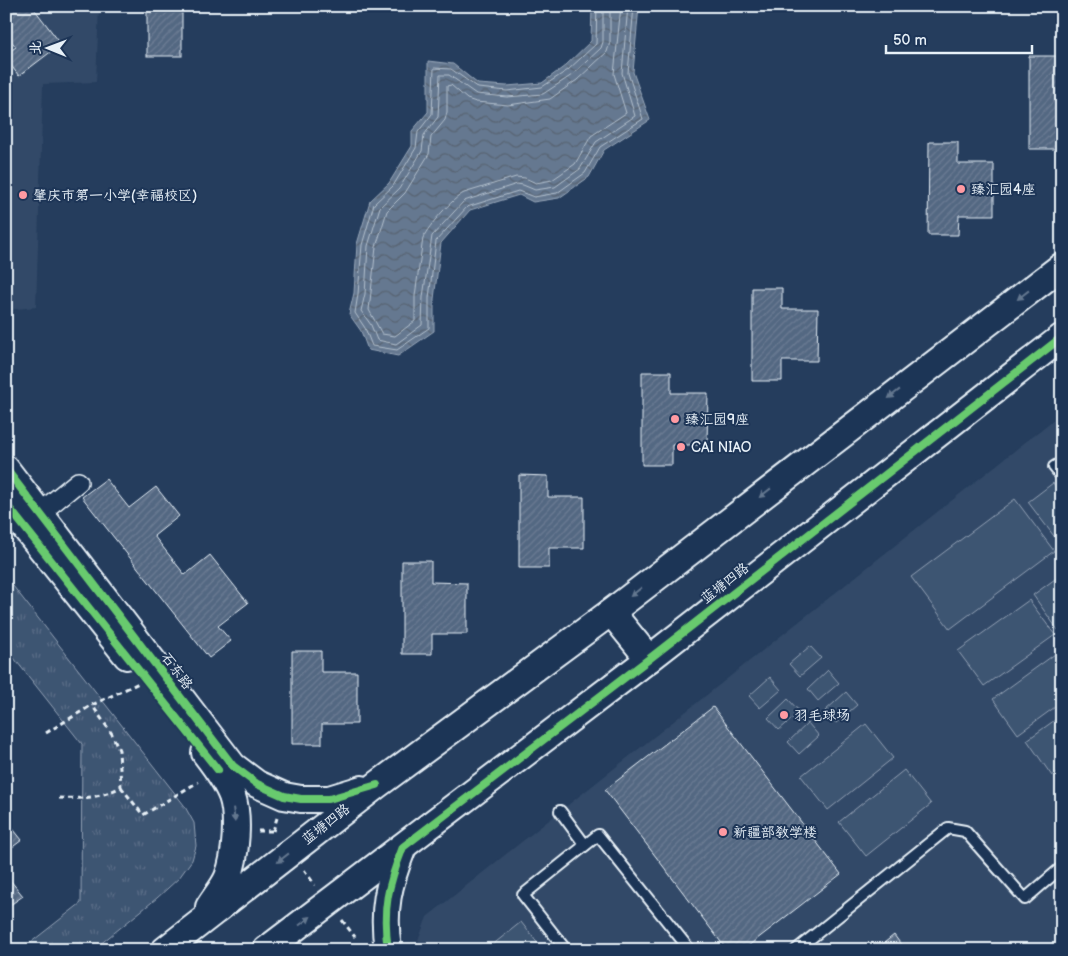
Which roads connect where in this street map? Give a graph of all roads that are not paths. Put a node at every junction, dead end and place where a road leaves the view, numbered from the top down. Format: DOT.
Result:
graph roads {
  1 [pos="1062,266"];
  2 [pos="1062,336"];
  3 [pos="1062,462"];
  4 [pos="6,469"];
  5 [pos="1062,477"];
  6 [pos="78,482"];
  7 [pos="6,504"];
  8 [pos="40,512"];
  9 [pos="611,612"];
  10 [pos="649,659"];
  11 [pos="377,785"];
  12 [pos="560,811"];
  13 [pos="585,846"];
  14 [pos="402,847"];
  15 [pos="1062,867"];
  16 [pos="197,924"];
  17 [pos="165,950"];
  18 [pos="266,950"];
  19 [pos="388,950"];
  20 [pos="566,950"];
  21 [pos="690,950"];
  22 [pos="796,950"];
  1 -- 9 [label="main road, 蓝塘四路, one-way"];
  2 -- 10 [label="main road, 蓝塘四路"];
  3 -- 5 [label="lane"];
  4 -- 8 [label="main road, 石东路"];
  6 -- 8 [label="street"];
  7 -- 16 [label="main road, 石东路, one-way"];
  8 -- 11 [label="main road, 石东路"];
  9 -- 10 [label="main road"];
  9 -- 11 [label="main road, 蓝塘四路"];
  10 -- 14 [label="main road, 蓝塘四路"];
  11 -- 16 [label="main road, 蓝塘四路, one-way"];
  12 -- 13 [label="lane"];
  13 -- 20 [label="lane"];
  13 -- 21 [label="lane"];
  18 -- 14 [label="main road, 蓝塘四路, one-way"];
  14 -- 19 [label="main road"];
  15 -- 22 [label="lane"];
  16 -- 17 [label="main road, 蓝塘四路"];
}
